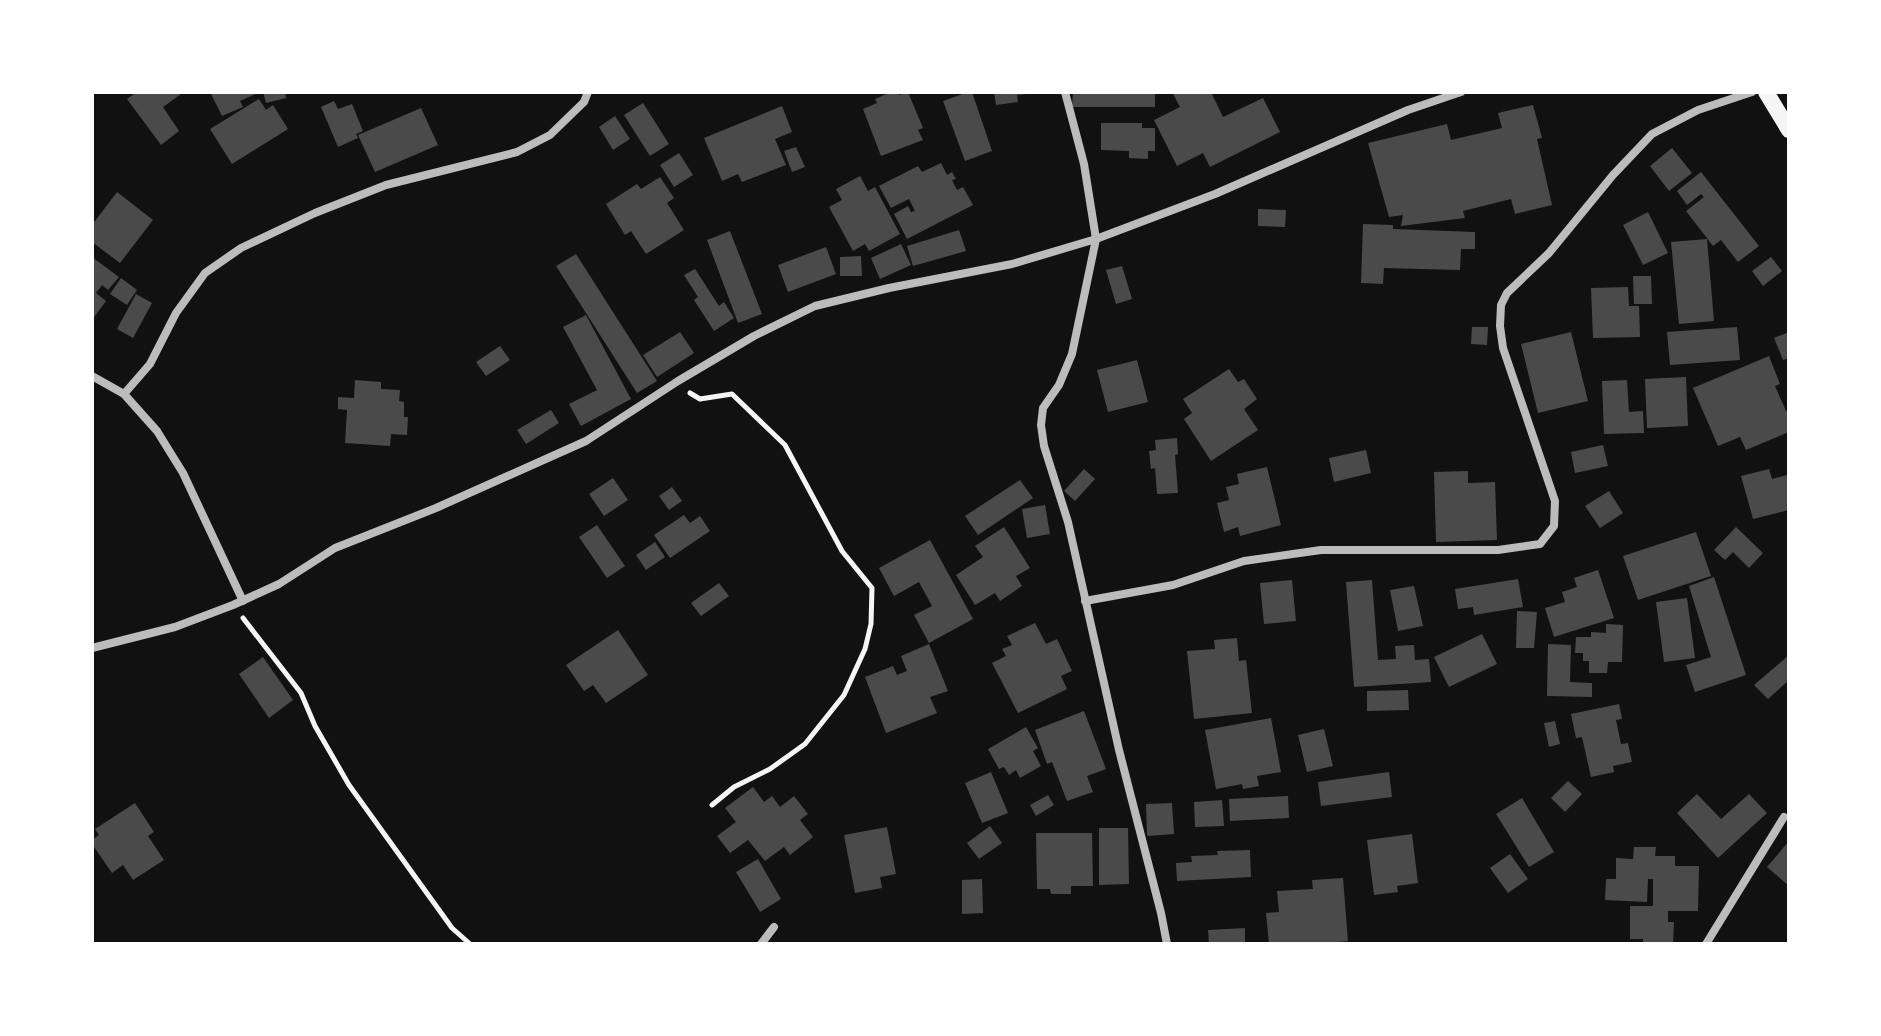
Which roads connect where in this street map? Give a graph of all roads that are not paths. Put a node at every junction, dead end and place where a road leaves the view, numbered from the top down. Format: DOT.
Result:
graph roads {
  1 [pos="588,92"];
  2 [pos="1065,92"];
  3 [pos="1461,92"];
  4 [pos="1752,92"];
  5 [pos="1766,92"];
  6 [pos="1789,130"];
  7 [pos="1096,239"];
  8 [pos="92,376"];
  9 [pos="124,394"];
  10 [pos="243,601"];
  11 [pos="1085,601"];
  12 [pos="92,648"];
  13 [pos="1784,817"];
  14 [pos="774,927"];
  15 [pos="761,944"];
  16 [pos="1167,944"];
  17 [pos="1706,944"];
  1 -- 9 [label="street"];
  2 -- 7 [label="street"];
  3 -- 7 [label="street"];
  4 -- 11 [label="street"];
  5 -- 6 [label="main road"];
  7 -- 10 [label="street"];
  7 -- 11 [label="street"];
  8 -- 9 [label="street"];
  9 -- 10 [label="street"];
  10 -- 12 [label="street"];
  11 -- 16 [label="street"];
  13 -- 17 [label="street"];
  14 -- 15 [label="street"];
}
